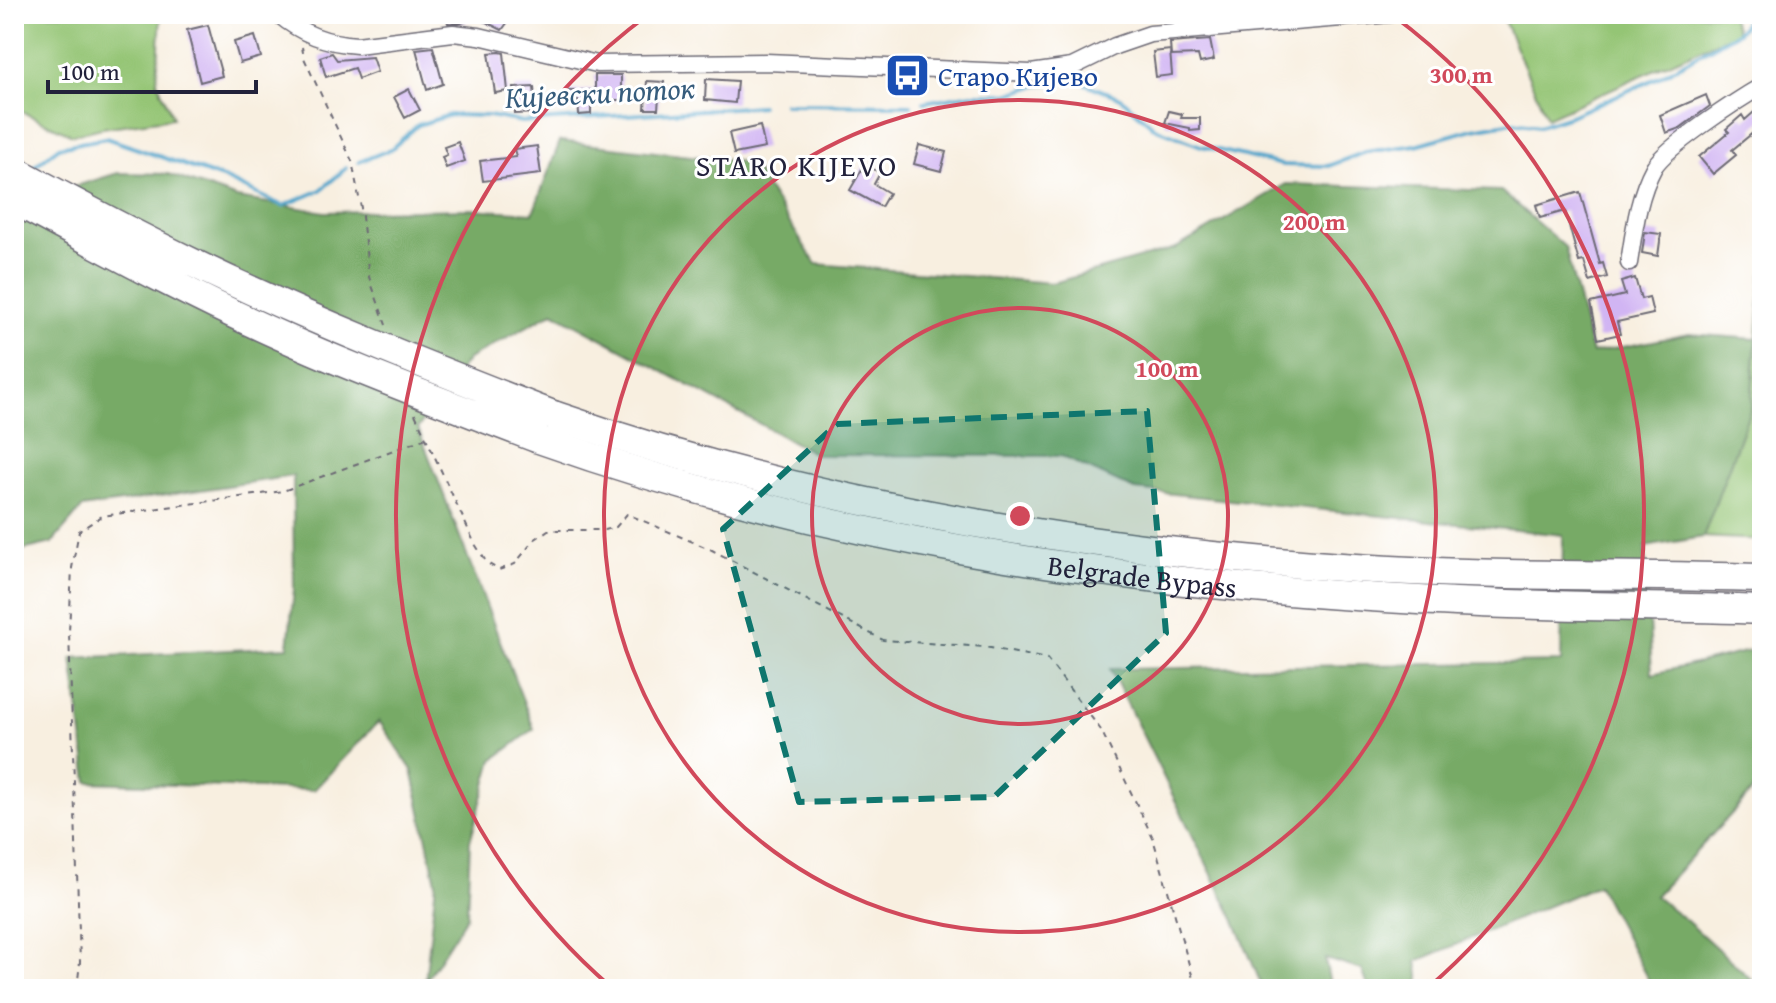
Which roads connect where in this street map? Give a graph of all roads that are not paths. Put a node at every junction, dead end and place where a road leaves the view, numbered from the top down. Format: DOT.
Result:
graph roads {
  1 [pos="278,14"];
  2 [pos="1390,14"];
  3 [pos="1762,86"];
  4 [pos="14,170"];
  5 [pos="14,200"];
  6 [pos="1629,263"];
  7 [pos="546,427"];
  8 [pos="1762,578"];
  9 [pos="1762,610"];
  1 -- 2 [label="street"];
  3 -- 6 [label="street"];
  4 -- 7 [label="highway, bridge"];
  5 -- 7 [label="highway, bridge"];
  7 -- 8 [label="highway, Belgrade Bypass"];
  7 -- 9 [label="highway, Belgrade Bypass"];
}
